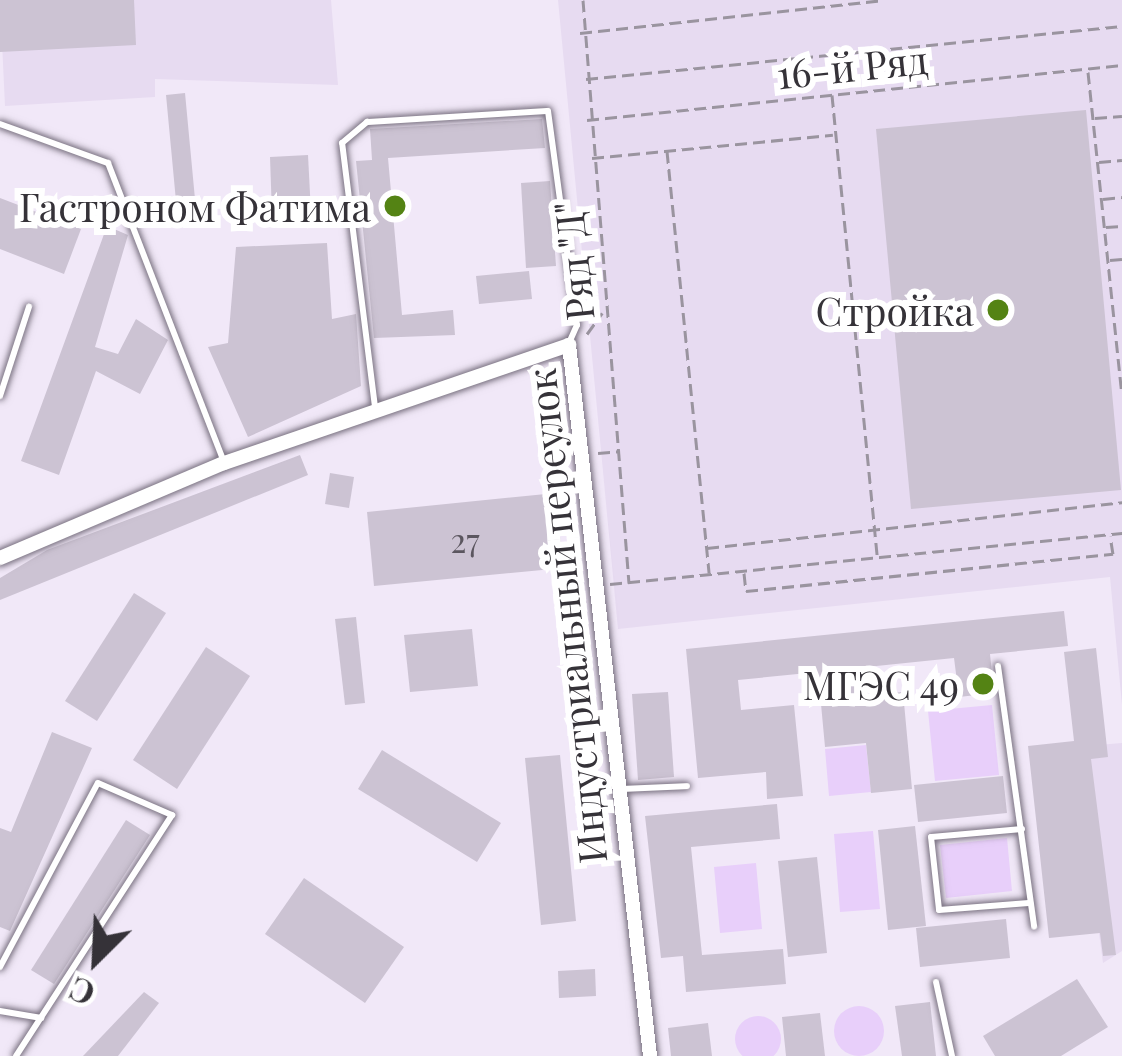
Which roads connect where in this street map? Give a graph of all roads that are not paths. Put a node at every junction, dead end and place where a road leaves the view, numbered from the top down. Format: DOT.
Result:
graph roads {
  1 [pos="0,124"];
  2 [pos="29,308"];
  3 [pos="572,348"];
  4 [pos="0,396"];
  5 [pos="376,411"];
  6 [pos="224,463"];
  7 [pos="0,558"];
  8 [pos="998,666"];
  9 [pos="687,786"];
  10 [pos="617,789"];
  11 [pos="1022,829"];
  12 [pos="1030,903"];
  13 [pos="1034,927"];
  14 [pos="0,967"];
  15 [pos="936,982"];
  16 [pos="0,1011"];
  17 [pos="41,1018"];
  18 [pos="16,1056"];
  19 [pos="650,1056"];
  20 [pos="952,1056"];
  1 -- 6 [label="lane"];
  2 -- 4 [label="lane"];
  3 -- 5 [label="street, Индустриальный переулок"];
  3 -- 5 [label="lane"];
  3 -- 10 [label="street, Индустриальный переулок"];
  5 -- 6 [label="street, Индустриальный переулок"];
  6 -- 7 [label="street, Индустриальный переулок"];
  8 -- 11 [label="lane"];
  9 -- 10 [label="lane"];
  10 -- 19 [label="street, Индустриальный переулок"];
  11 -- 12 [label="lane"];
  11 -- 12 [label="lane"];
  12 -- 13 [label="lane"];
  14 -- 17 [label="lane"];
  15 -- 20 [label="lane"];
  16 -- 17 [label="lane"];
  17 -- 18 [label="lane"];
}
